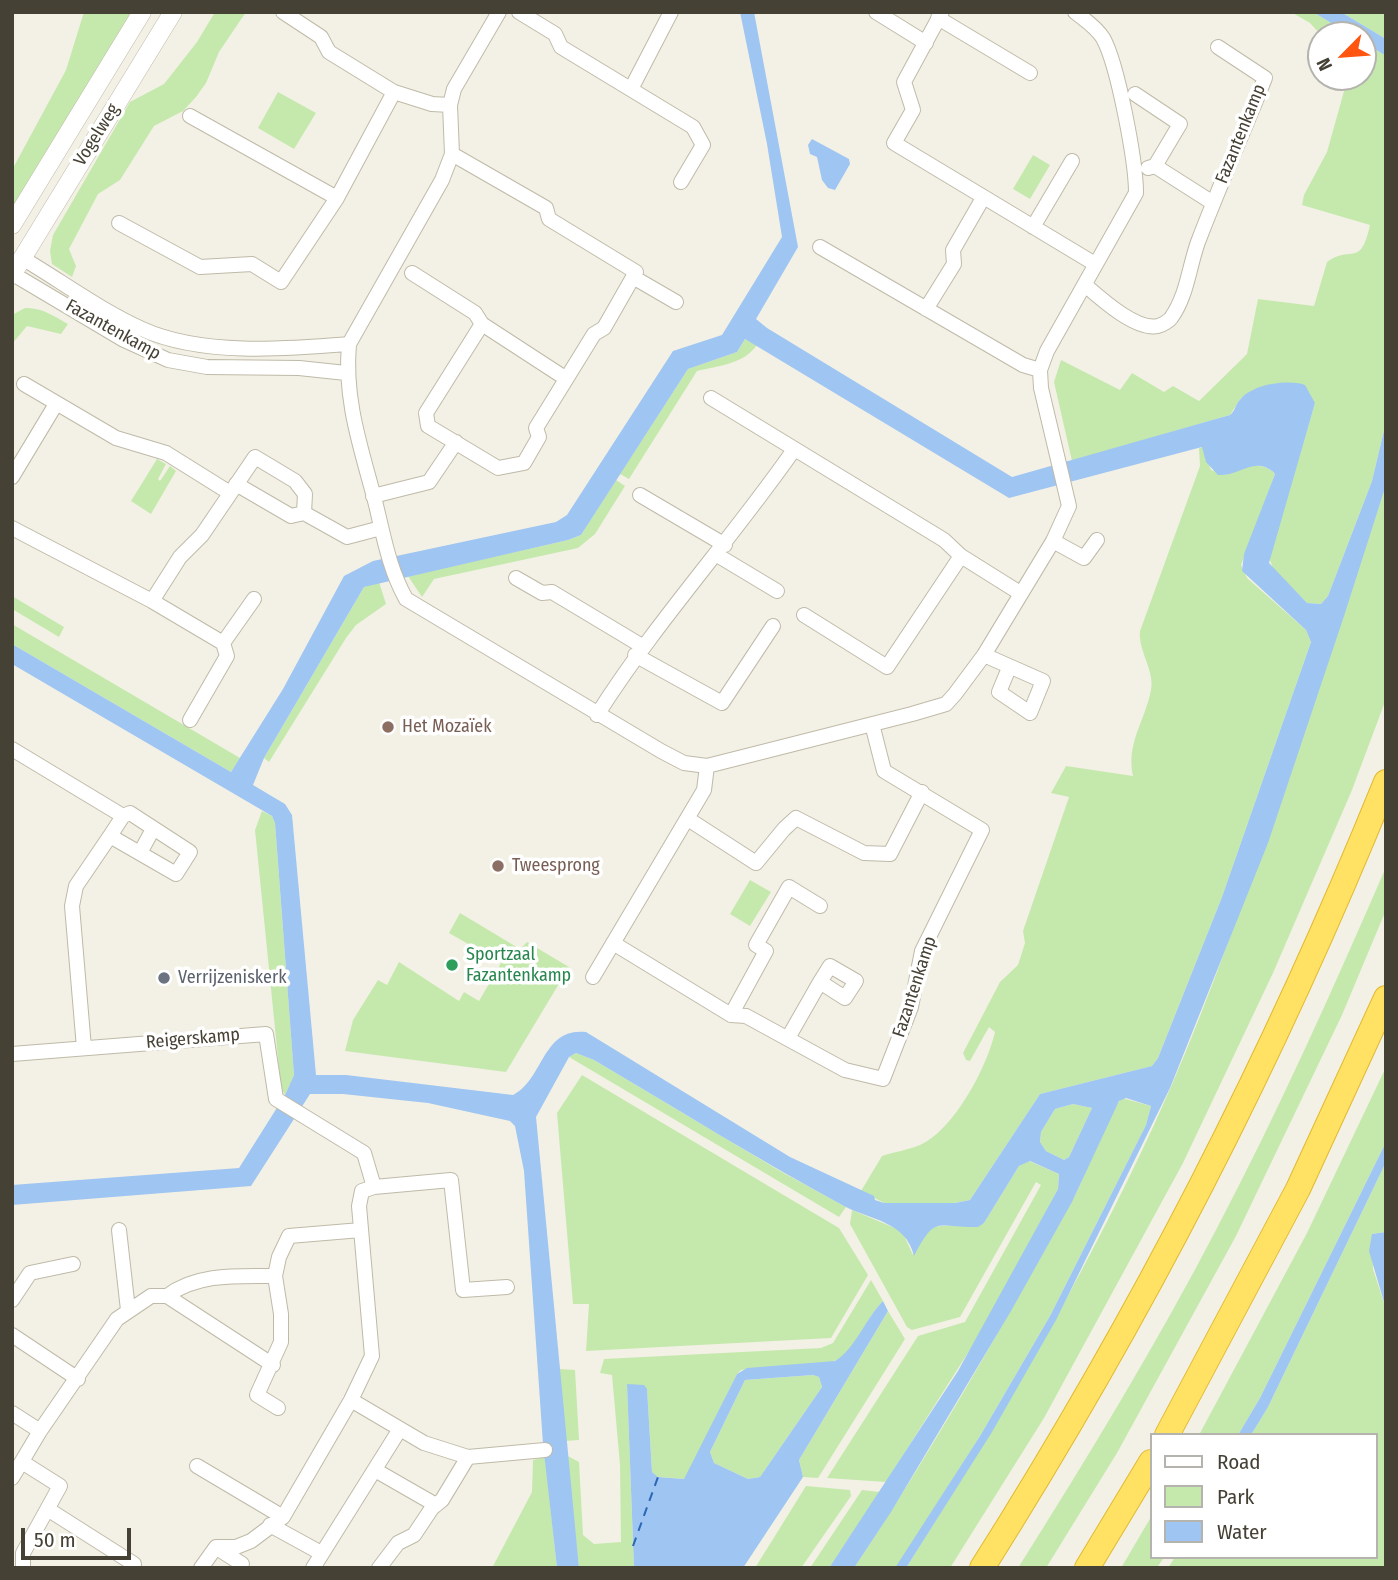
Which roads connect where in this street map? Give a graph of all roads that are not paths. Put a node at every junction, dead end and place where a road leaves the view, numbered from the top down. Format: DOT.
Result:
graph roads {
  1 [pos="142,12"];
  2 [pos="173,12"];
  3 [pos="283,12"];
  4 [pos="499,12"];
  5 [pos="519,12"];
  6 [pos="671,12"];
  7 [pos="876,12"];
  8 [pos="1075,12"];
  9 [pos="1101,12"];
  10 [pos="940,15"];
  11 [pos="1092,25"];
  12 [pos="926,43"];
  13 [pos="1218,47"];
  14 [pos="1030,73"];
  15 [pos="631,89"];
  16 [pos="394,92"];
  17 [pos="1135,94"];
  18 [pos="450,105"];
  19 [pos="190,116"];
  20 [pos="452,154"];
  21 [pos="1072,161"];
  22 [pos="1155,166"];
  23 [pos="1136,172"];
  24 [pos="681,182"];
  25 [pos="337,198"];
  26 [pos="984,198"];
  27 [pos="1213,202"];
  28 [pos="119,223"];
  29 [pos="12,225"];
  30 [pos="1033,227"];
  31 [pos="820,247"];
  32 [pos="1095,264"];
  33 [pos="14,267"];
  34 [pos="412,273"];
  35 [pos="633,277"];
  36 [pos="1085,285"];
  37 [pos="676,302"];
  38 [pos="926,309"];
  39 [pos="482,324"];
  40 [pos="349,344"];
  41 [pos="1040,370"];
  42 [pos="346,373"];
  43 [pos="565,378"];
  44 [pos="24,384"];
  45 [pos="711,398"];
  46 [pos="57,404"];
  47 [pos="456,442"];
  48 [pos="793,451"];
  49 [pos="12,477"];
  50 [pos="233,488"];
  51 [pos="640,495"];
  52 [pos="373,496"];
  53 [pos="304,513"];
  54 [pos="12,528"];
  55 [pos="381,528"];
  56 [pos="1097,540"];
  57 [pos="1053,541"];
  58 [pos="721,550"];
  59 [pos="961,556"];
  60 [pos="516,578"];
  61 [pos="777,591"];
  62 [pos="1020,593"];
  63 [pos="254,599"];
  64 [pos="152,601"];
  65 [pos="804,615"];
  66 [pos="773,626"];
  67 [pos="223,643"];
  68 [pos="639,651"];
  69 [pos="984,655"];
  70 [pos="1010,668"];
  71 [pos="597,715"];
  72 [pos="190,720"];
  73 [pos="872,724"];
  74 [pos="14,752"];
  75 [pos="707,766"];
  76 [pos="1386,782"];
  77 [pos="922,792"];
  78 [pos="123,816"];
  79 [pos="688,819"];
  80 [pos="153,828"];
  81 [pos="110,836"];
  82 [pos="140,853"];
  83 [pos="820,906"];
  84 [pos="613,943"];
  85 [pos="593,977"];
  86 [pos="820,982"];
  87 [pos="1386,998"];
  88 [pos="731,1015"];
  89 [pos="788,1038"];
  90 [pos="84,1048"];
  91 [pos="12,1054"];
  92 [pos="374,1187"];
  93 [pos="119,1230"];
  94 [pos="362,1230"];
  95 [pos="73,1264"];
  96 [pos="275,1276"];
  97 [pos="507,1287"];
  98 [pos="167,1296"];
  99 [pos="12,1300"];
  100 [pos="128,1310"];
  101 [pos="12,1335"];
  102 [pos="273,1364"];
  103 [pos="78,1378"];
  104 [pos="351,1400"];
  105 [pos="278,1408"];
  106 [pos="12,1413"];
  107 [pos="400,1429"];
  108 [pos="40,1431"];
  109 [pos="1168,1433"];
  110 [pos="545,1450"];
  111 [pos="468,1457"];
  112 [pos="22,1462"];
  113 [pos="1150,1464"];
  114 [pos="197,1466"];
  115 [pos="375,1470"];
  116 [pos="12,1478"];
  117 [pos="436,1505"];
  118 [pos="48,1510"];
  119 [pos="283,1517"];
  120 [pos="270,1525"];
  121 [pos="216,1547"];
  122 [pos="321,1553"];
  123 [pos="242,1564"];
  124 [pos="23,1568"];
  125 [pos="132,1568"];
  126 [pos="201,1568"];
  127 [pos="313,1568"];
  128 [pos="379,1568"];
  129 [pos="982,1568"];
  130 [pos="1087,1568"];
  1 -- 29 [label="street, Vogelweg"];
  2 -- 33 [label="street, Vogelweg"];
  3 -- 16 [label="street"];
  4 -- 18 [label="street"];
  5 -- 15 [label="street"];
  6 -- 15 [label="street"];
  7 -- 12 [label="street"];
  8 -- 11 [label="street"];
  9 -- 11 [label="street"];
  10 -- 12 [label="street"];
  10 -- 14 [label="street"];
  11 -- 23 [label="street"];
  12 -- 26 [label="street"];
  13 -- 27 [label="street, Fazantenkamp"];
  15 -- 24 [label="street"];
  16 -- 18 [label="street"];
  16 -- 25 [label="street"];
  17 -- 22 [label="street"];
  18 -- 20 [label="street"];
  19 -- 25 [label="street"];
  20 -- 35 [label="street"];
  20 -- 40 [label="street"];
  21 -- 30 [label="street"];
  22 -- 23 [label="street"];
  22 -- 27 [label="street, Fazantenkamp"];
  23 -- 32 [label="street"];
  25 -- 28 [label="street"];
  26 -- 30 [label="street"];
  26 -- 38 [label="street"];
  27 -- 36 [label="street, Fazantenkamp"];
  30 -- 32 [label="street"];
  31 -- 38 [label="street"];
  32 -- 36 [label="street"];
  33 -- 40 [label="street, Fazantenkamp"];
  33 -- 42 [label="street, Fazantenkamp"];
  34 -- 39 [label="street"];
  35 -- 37 [label="street"];
  35 -- 43 [label="street"];
  36 -- 41 [label="street"];
  38 -- 41 [label="street"];
  39 -- 43 [label="street"];
  39 -- 47 [label="street"];
  40 -- 42 [label="street"];
  41 -- 57 [label="street"];
  42 -- 52 [label="street"];
  43 -- 47 [label="street"];
  44 -- 46 [label="street"];
  45 -- 48 [label="street"];
  46 -- 49 [label="street"];
  46 -- 50 [label="street"];
  47 -- 52 [label="street"];
  48 -- 58 [label="street"];
  48 -- 59 [label="street"];
  50 -- 53 [label="street"];
  50 -- 53 [label="street"];
  50 -- 64 [label="street"];
  51 -- 58 [label="street"];
  52 -- 55 [label="street"];
  53 -- 55 [label="street"];
  54 -- 64 [label="street"];
  55 -- 71 [label="street"];
  56 -- 57 [label="street"];
  57 -- 62 [label="street"];
  58 -- 61 [label="street"];
  58 -- 68 [label="street"];
  59 -- 62 [label="street"];
  59 -- 65 [label="street"];
  60 -- 68 [label="street"];
  62 -- 69 [label="street"];
  63 -- 67 [label="street"];
  64 -- 67 [label="street"];
  66 -- 68 [label="street"];
  67 -- 72 [label="street"];
  68 -- 71 [label="street"];
  69 -- 70 [label="street"];
  69 -- 73 [label="street"];
  71 -- 75 [label="street"];
  73 -- 75 [label="street"];
  73 -- 77 [label="street, Fazantenkamp"];
  74 -- 78 [label="street"];
  75 -- 79 [label="street"];
  76 -- 129 [label="highway"];
  77 -- 79 [label="street"];
  77 -- 89 [label="street, Fazantenkamp"];
  78 -- 80 [label="street"];
  78 -- 81 [label="street"];
  79 -- 84 [label="street"];
  80 -- 82 [label="street"];
  80 -- 82 [label="street"];
  81 -- 82 [label="street"];
  81 -- 90 [label="street"];
  83 -- 88 [label="street"];
  84 -- 85 [label="street"];
  84 -- 88 [label="street, Fazantenkamp"];
  86 -- 89 [label="street"];
  87 -- 109 [label="highway"];
  88 -- 89 [label="street, Fazantenkamp"];
  90 -- 91 [label="street, Reigerskamp"];
  90 -- 92 [label="street, Reigerskamp"];
  92 -- 94 [label="street"];
  92 -- 97 [label="street"];
  93 -- 100 [label="street"];
  94 -- 96 [label="street"];
  94 -- 104 [label="street"];
  95 -- 99 [label="street"];
  96 -- 98 [label="street"];
  96 -- 102 [label="street"];
  98 -- 100 [label="street"];
  98 -- 102 [label="street"];
  100 -- 103 [label="street"];
  101 -- 103 [label="street"];
  102 -- 105 [label="street"];
  103 -- 108 [label="street"];
  104 -- 107 [label="street"];
  104 -- 119 [label="street"];
  106 -- 108 [label="street"];
  107 -- 111 [label="street"];
  107 -- 115 [label="street"];
  108 -- 112 [label="street"];
  110 -- 111 [label="street"];
  111 -- 117 [label="street"];
  112 -- 116 [label="street"];
  112 -- 118 [label="street"];
  113 -- 130 [label="highway"];
  114 -- 119 [label="street"];
  115 -- 117 [label="street"];
  115 -- 122 [label="street"];
  117 -- 128 [label="street"];
  118 -- 124 [label="street"];
  118 -- 125 [label="street"];
  119 -- 120 [label="street"];
  120 -- 121 [label="street"];
  120 -- 122 [label="street"];
  121 -- 123 [label="street"];
  121 -- 126 [label="street"];
  122 -- 127 [label="street"];
}
